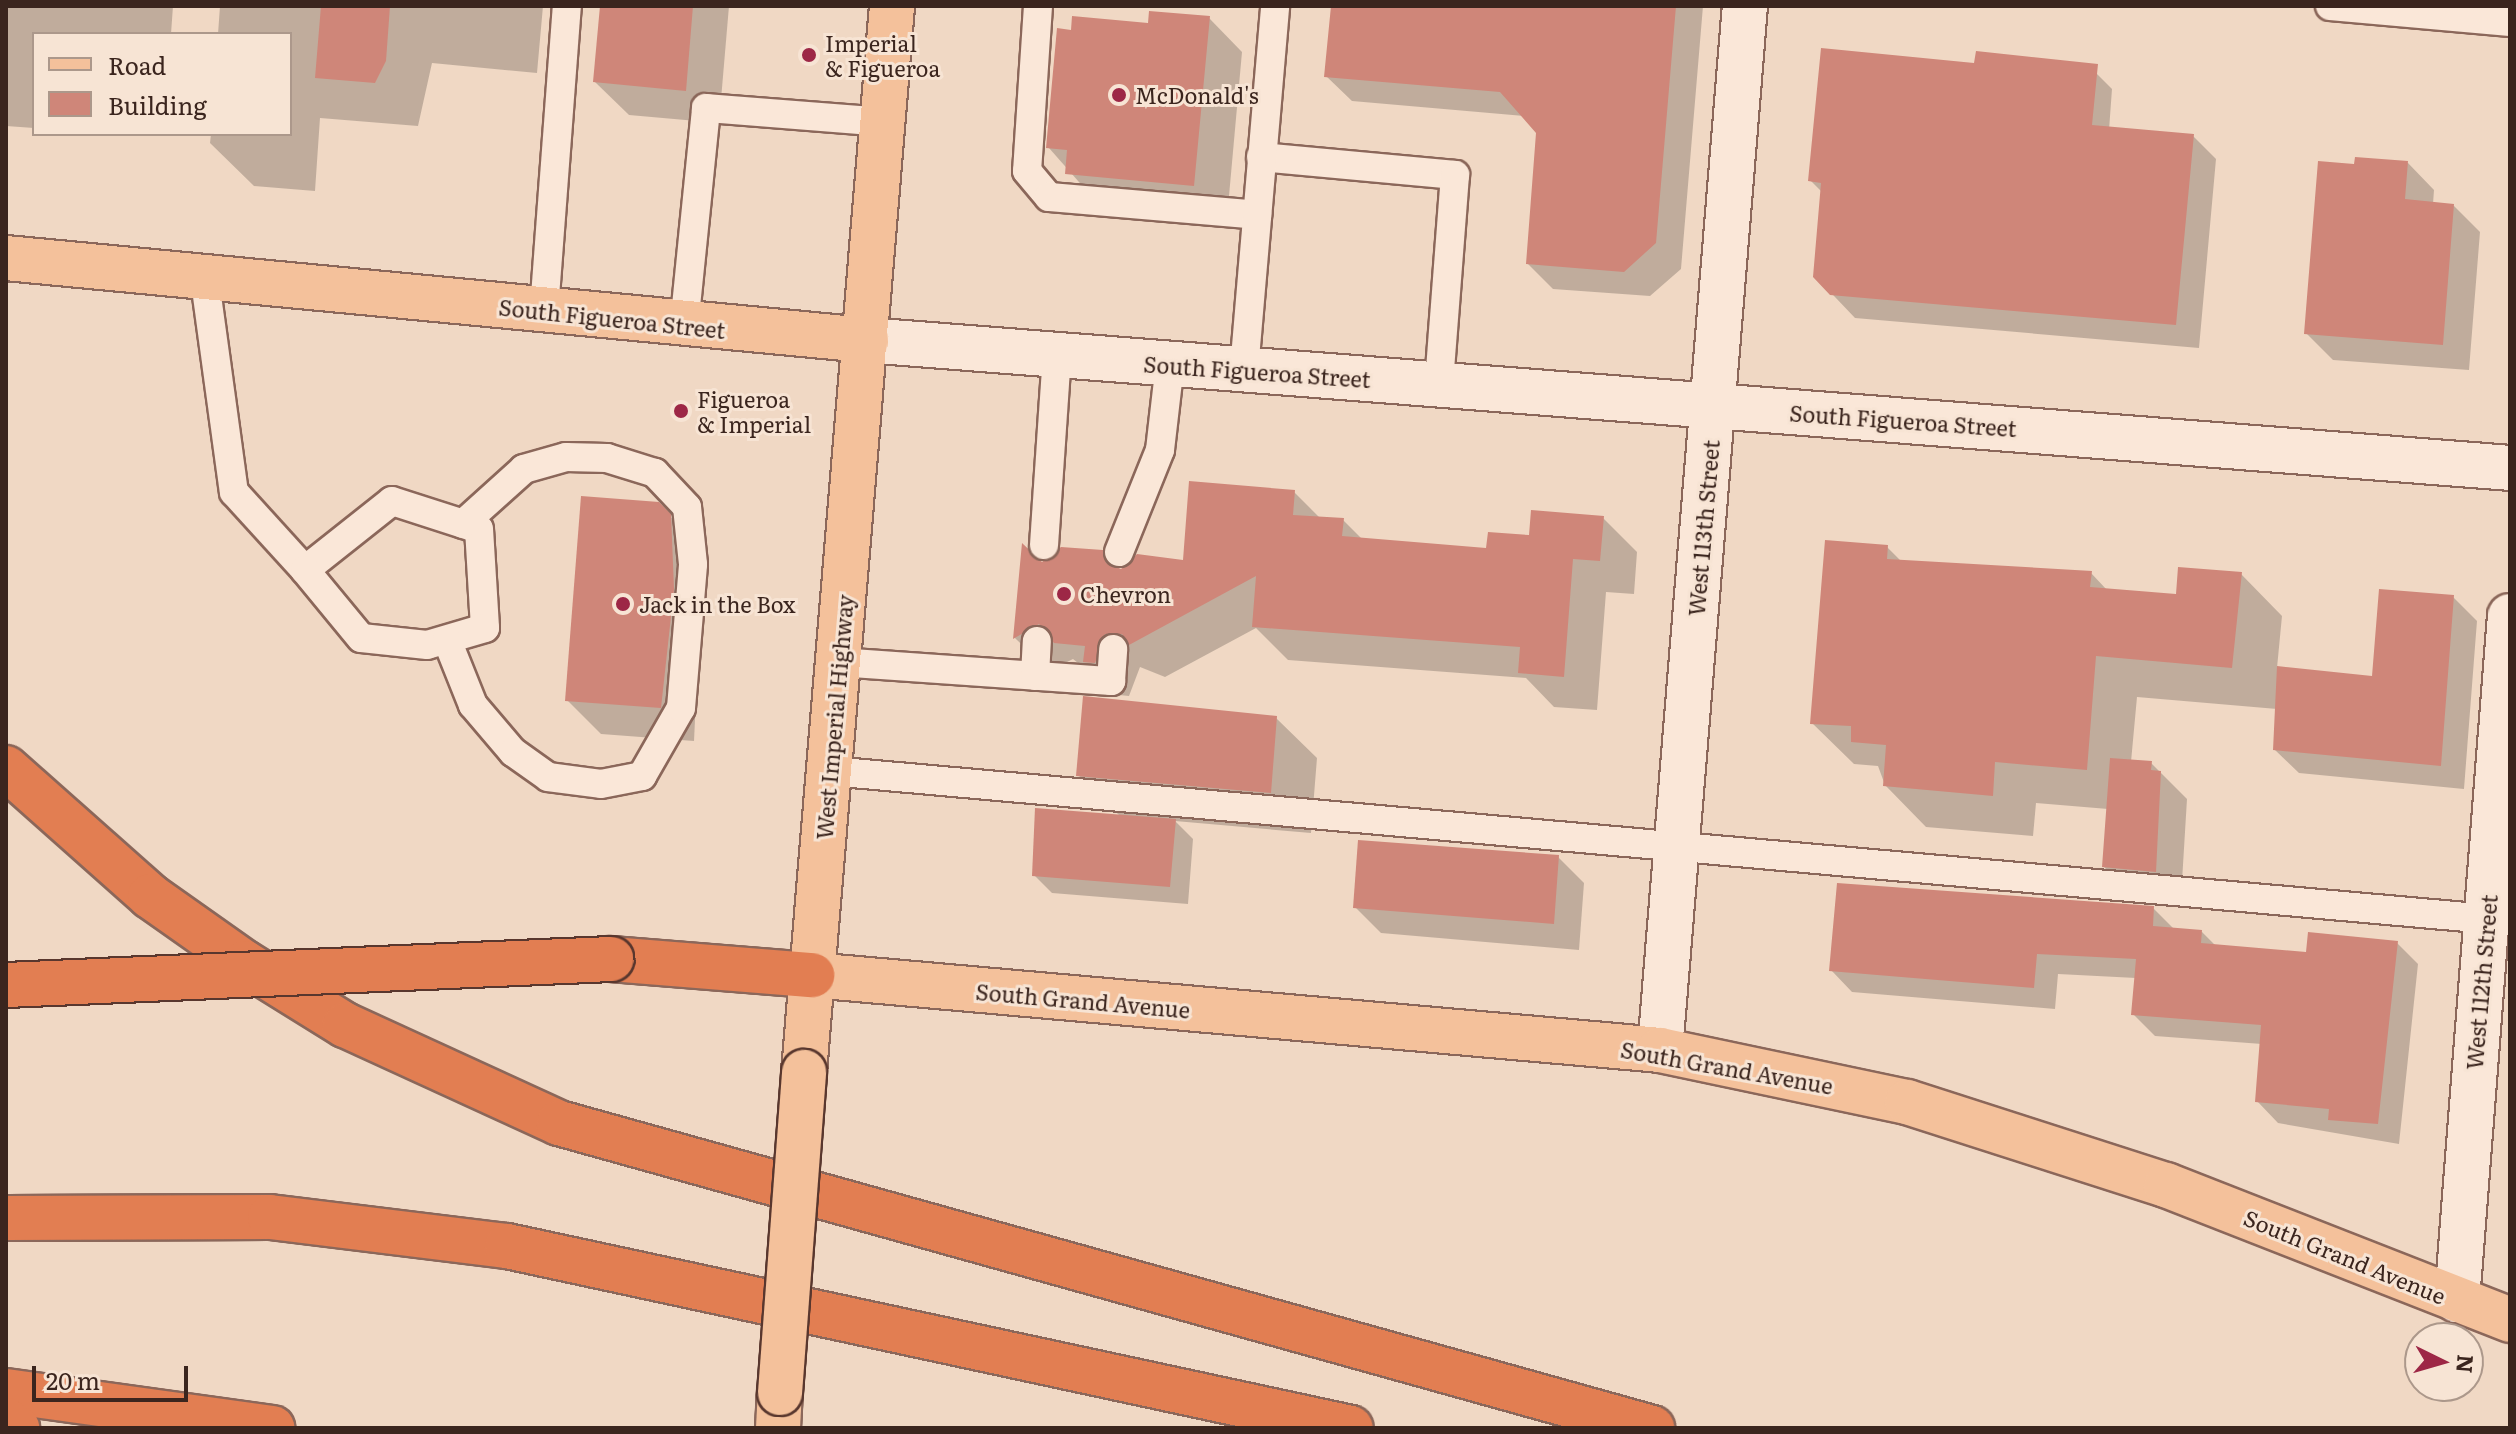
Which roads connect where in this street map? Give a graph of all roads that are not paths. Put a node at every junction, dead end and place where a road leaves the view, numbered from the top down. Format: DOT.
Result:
graph roads {
  1 [pos="567,6"];
  2 [pos="892,6"];
  3 [pos="1038,6"];
  4 [pos="1275,6"];
  5 [pos="1745,6"];
  6 [pos="2330,6"];
  7 [pos="2510,22"];
  8 [pos="883,122"];
  9 [pos="1261,157"];
  10 [pos="1257,215"];
  11 [pos="6,258"];
  12 [pos="204,274"];
  13 [pos="544,310"];
  14 [pos="684,326"];
  15 [pos="866,340"];
  16 [pos="1057,356"];
  17 [pos="1170,364"];
  18 [pos="1244,370"];
  19 [pos="1439,385"];
  20 [pos="1713,405"];
  21 [pos="2510,468"];
  22 [pos="463,524"];
  23 [pos="1044,545"];
  24 [pos="1119,552"];
  25 [pos="305,570"];
  26 [pos="2510,616"];
  27 [pos="447,640"];
  28 [pos="1037,641"];
  29 [pos="1113,649"];
  30 [pos="838,662"];
  31 [pos="1035,676"];
  32 [pos="6,768"];
  33 [pos="830,771"];
  34 [pos="1677,847"];
  35 [pos="2498,920"];
  36 [pos="812,975"];
  37 [pos="6,985"];
  38 [pos="1660,1050"];
  39 [pos="6,1218"];
  40 [pos="2457,1300"];
  41 [pos="2510,1320"];
  42 [pos="6,1391"];
  43 [pos="6,1420"];
  44 [pos="17,1428"];
  45 [pos="272,1428"];
  46 [pos="778,1428"];
  47 [pos="1351,1428"];
  48 [pos="1652,1428"];
  1 -- 13 [label="lane"];
  2 -- 8 [label="main road, West Imperial Highway"];
  3 -- 10 [label="lane"];
  4 -- 9 [label="lane"];
  5 -- 20 [label="street, West 113th Street"];
  6 -- 7 [label="lane"];
  8 -- 14 [label="lane"];
  8 -- 15 [label="main road, West Imperial Highway"];
  9 -- 10 [label="lane"];
  9 -- 19 [label="lane"];
  10 -- 18 [label="lane"];
  11 -- 12 [label="main road, South Figueroa Street"];
  12 -- 13 [label="main road, South Figueroa Street"];
  12 -- 25 [label="lane"];
  13 -- 14 [label="main road, South Figueroa Street"];
  14 -- 15 [label="main road, South Figueroa Street"];
  15 -- 16 [label="street, South Figueroa Street"];
  15 -- 30 [label="main road, West Imperial Highway"];
  16 -- 17 [label="street, South Figueroa Street"];
  16 -- 23 [label="lane"];
  17 -- 18 [label="street, South Figueroa Street"];
  17 -- 24 [label="lane"];
  18 -- 19 [label="street, South Figueroa Street"];
  19 -- 20 [label="street, South Figueroa Street"];
  20 -- 21 [label="street, South Figueroa Street"];
  20 -- 34 [label="street, West 113th Street"];
  22 -- 25 [label="lane"];
  22 -- 27 [label="lane"];
  22 -- 27 [label="lane"];
  25 -- 27 [label="lane"];
  26 -- 35 [label="street, West 112th Street"];
  28 -- 31 [label="lane"];
  29 -- 31 [label="lane"];
  30 -- 31 [label="lane"];
  30 -- 33 [label="main road, West Imperial Highway"];
  32 -- 48 [label="highway"];
  33 -- 34 [label="lane"];
  33 -- 36 [label="main road, West Imperial Highway"];
  34 -- 35 [label="lane"];
  34 -- 38 [label="street, West 113th Street"];
  35 -- 40 [label="street, West 112th Street"];
  36 -- 37 [label="highway, bridge"];
  36 -- 38 [label="main road, South Grand Avenue"];
  36 -- 46 [label="main road, West Imperial Highway, bridge"];
  38 -- 40 [label="main road, South Grand Avenue"];
  39 -- 47 [label="highway"];
  40 -- 41 [label="main road, South Grand Avenue"];
  42 -- 45 [label="highway"];
  43 -- 44 [label="highway"];
}
